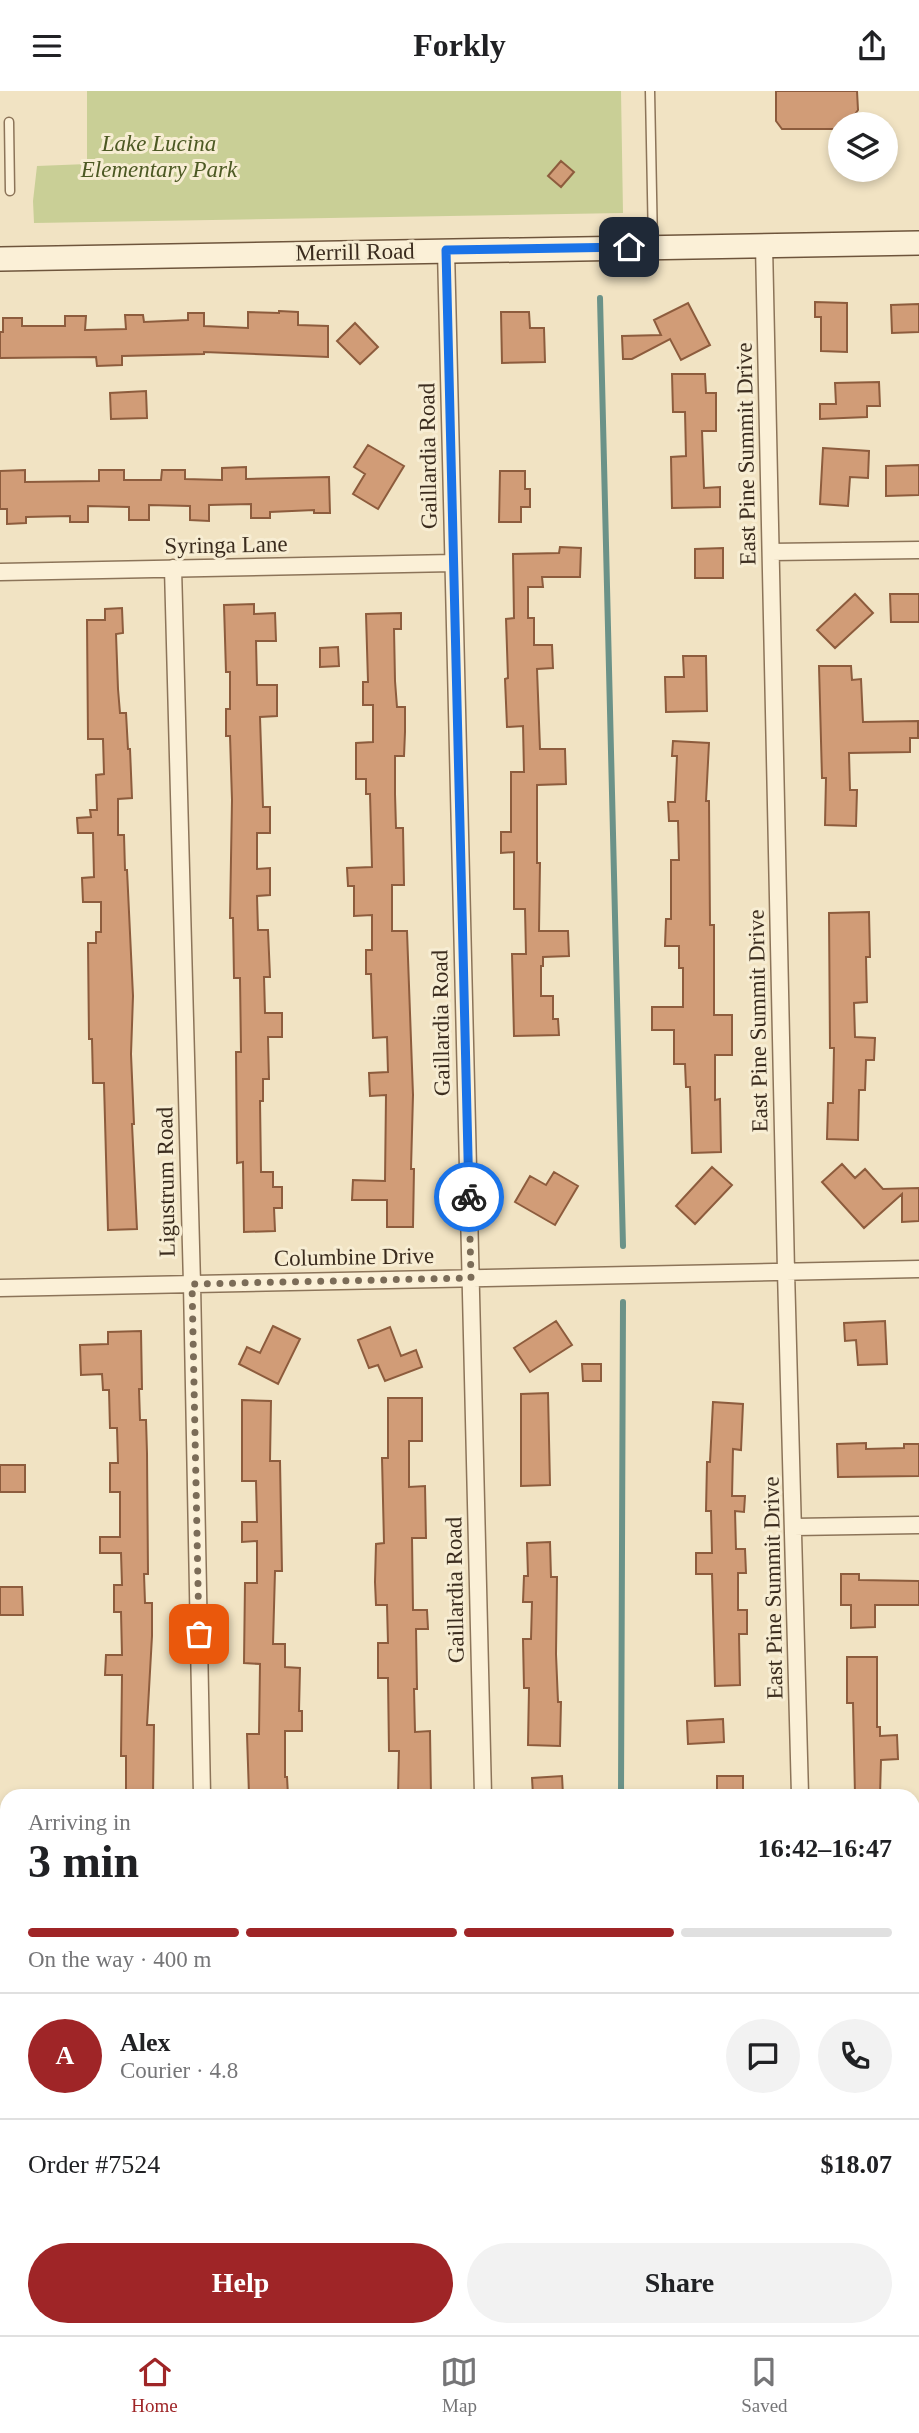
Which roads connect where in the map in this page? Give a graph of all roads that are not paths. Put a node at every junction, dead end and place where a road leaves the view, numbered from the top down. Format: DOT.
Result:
graph roads {
  1 [pos="650,91"];
  2 [pos="9,122"];
  3 [pos="10,191"];
  4 [pos="919,243"];
  5 [pos="764,245"];
  6 [pos="653,247"];
  7 [pos="446,250"];
  8 [pos="0,260"];
  9 [pos="919,549"];
  10 [pos="771,552"];
  11 [pos="453,563"];
  12 [pos="173,568"];
  13 [pos="0,572"];
  14 [pos="919,1269"];
  15 [pos="786,1271"];
  16 [pos="471,1278"];
  17 [pos="192,1284"];
  18 [pos="0,1288"];
  19 [pos="919,1525"];
  20 [pos="794,1527"];
  21 [pos="202,1789"];
  22 [pos="483,1789"];
  23 [pos="800,1789"];
  1 -- 6 [label="lane"];
  2 -- 3 [label="lane"];
  4 -- 5 [label="main road, Merrill Road"];
  5 -- 6 [label="main road, Merrill Road"];
  5 -- 10 [label="street, East Pine Summit Drive"];
  6 -- 7 [label="main road, Merrill Road"];
  7 -- 8 [label="main road, Merrill Road"];
  7 -- 11 [label="street, Gaillardia Road"];
  9 -- 10 [label="street"];
  10 -- 15 [label="street, East Pine Summit Drive"];
  11 -- 12 [label="street, Syringa Lane"];
  11 -- 16 [label="street, Gaillardia Road"];
  12 -- 13 [label="street, Syringa Lane"];
  12 -- 17 [label="street, Ligustrum Road"];
  14 -- 15 [label="street, Columbine Drive"];
  15 -- 16 [label="street, Columbine Drive"];
  15 -- 20 [label="street, East Pine Summit Drive"];
  16 -- 17 [label="street, Columbine Drive"];
  16 -- 22 [label="street, Gaillardia Road"];
  17 -- 18 [label="street, Columbine Drive"];
  17 -- 21 [label="street, Ligustrum Road"];
  19 -- 20 [label="street"];
  20 -- 23 [label="street, East Pine Summit Drive"];
}
